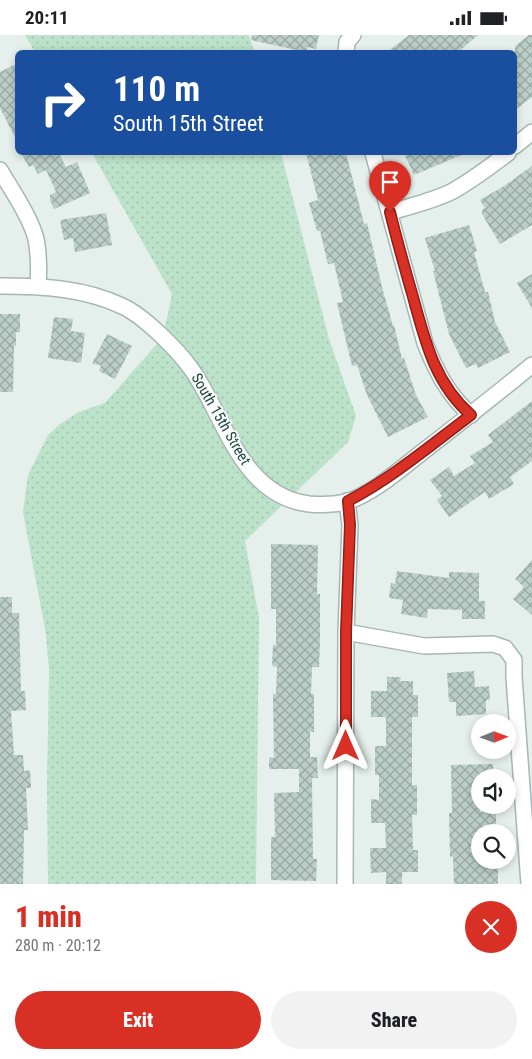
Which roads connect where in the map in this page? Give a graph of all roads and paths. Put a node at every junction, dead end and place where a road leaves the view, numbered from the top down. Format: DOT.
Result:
graph roads {
  1 [pos="532,132"];
  2 [pos="517,144"];
  3 [pos="374,155"];
  4 [pos="505,155"];
  5 [pos="0,169"];
  6 [pos="390,212"];
  7 [pos="0,286"];
  8 [pos="38,286"];
  9 [pos="532,365"];
  10 [pos="471,415"];
  11 [pos="348,501"];
  12 [pos="346,632"];
  13 [pos="345,884"];
  14 [pos="529,884"];
  1 -- 2 [label="street"];
  3 -- 6 [label="street"];
  4 -- 6 [label="street"];
  5 -- 8 [label="street"];
  6 -- 10 [label="street"];
  7 -- 8 [label="street, South 15th Street"];
  8 -- 11 [label="street, South 15th Street"];
  9 -- 10 [label="street, South 15th Street"];
  10 -- 11 [label="street, South 15th Street"];
  11 -- 12 [label="street"];
  12 -- 13 [label="street"];
  12 -- 14 [label="street"];
}
